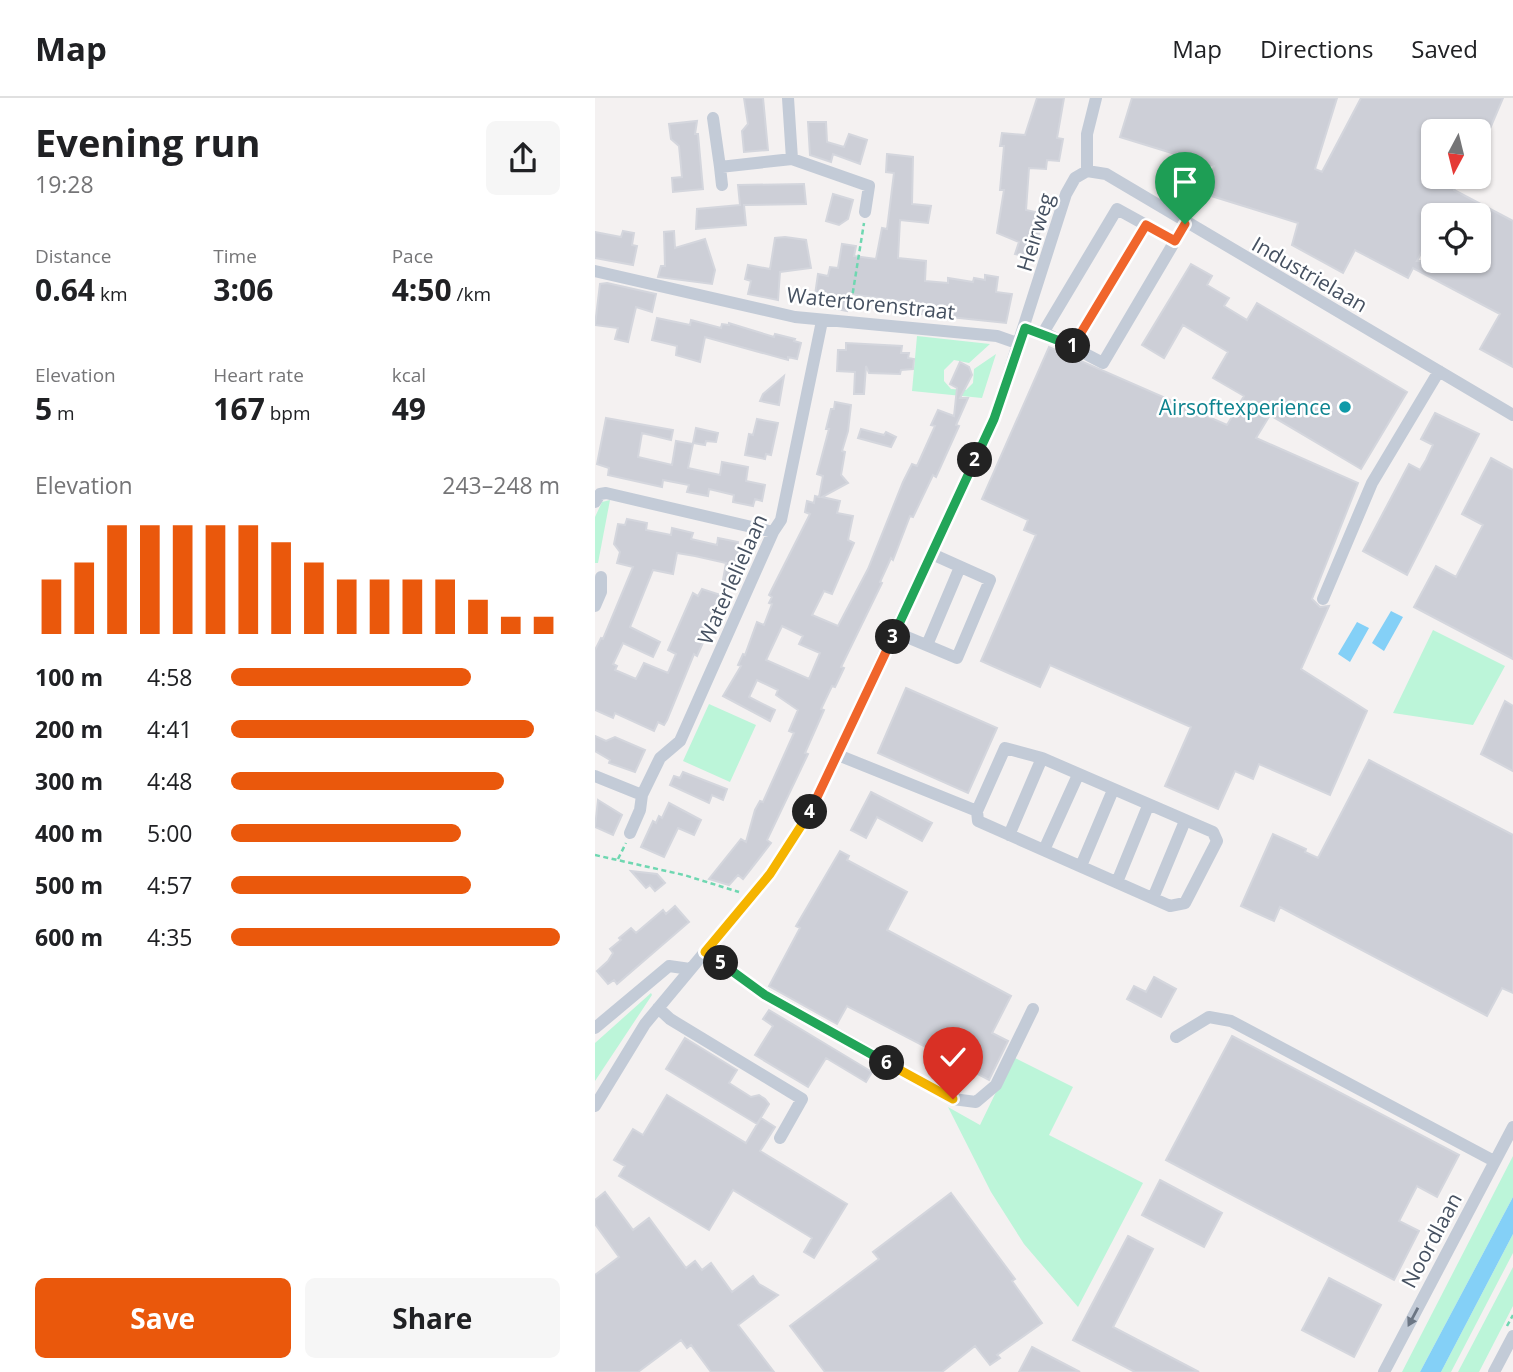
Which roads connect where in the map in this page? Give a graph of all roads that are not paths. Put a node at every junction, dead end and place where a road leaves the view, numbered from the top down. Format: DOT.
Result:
graph roads {
  1 [pos="788,98"];
  2 [pos="1096,98"];
  3 [pos="713,118"];
  4 [pos="792,159"];
  5 [pos="720,167"];
  6 [pos="1087,171"];
  7 [pos="722,185"];
  8 [pos="865,212"];
  9 [pos="1185,224"];
  10 [pos="1146,225"];
  11 [pos="1175,241"];
  12 [pos="595,271"];
  13 [pos="822,321"];
  14 [pos="1025,328"];
  15 [pos="1043,333"];
  16 [pos="1020,344"];
  17 [pos="1072,347"];
  18 [pos="1439,371"];
  19 [pos="1513,415"];
  20 [pos="595,502"];
  21 [pos="773,532"];
  22 [pos="932,554"];
  23 [pos="960,567"];
  24 [pos="601,577"];
  25 [pos="1323,599"];
  26 [pos="595,606"];
  27 [pos="895,632"];
  28 [pos="927,645"];
  29 [pos="838,755"];
  30 [pos="1042,758"];
  31 [pos="1078,775"];
  32 [pos="595,776"];
  33 [pos="1112,790"];
  34 [pos="642,795"];
  35 [pos="1148,806"];
  36 [pos="977,811"];
  37 [pos="1185,821"];
  38 [pos="630,833"];
  39 [pos="1009,835"];
  40 [pos="1044,850"];
  41 [pos="1081,866"];
  42 [pos="1117,882"];
  43 [pos="1153,898"];
  44 [pos="705,952"];
  45 [pos="690,970"];
  46 [pos="658,1008"];
  47 [pos="1033,1009"];
  48 [pos="595,1028"];
  49 [pos="1176,1037"];
  50 [pos="595,1106"];
  51 [pos="1513,1127"];
  52 [pos="780,1138"];
  53 [pos="1494,1161"];
  54 [pos="1513,1336"];
  55 [pos="1384,1372"];
  56 [pos="1494,1372"];
  1 -- 4 [label="street"];
  2 -- 6 [label="street"];
  3 -- 5 [label="street"];
  4 -- 5 [label="street"];
  4 -- 8 [label="street"];
  5 -- 7 [label="street"];
  6 -- 9 [label="street, Industrielaan"];
  6 -- 14 [label="street, Heirweg"];
  9 -- 11 [label="street"];
  9 -- 18 [label="street, Industrielaan"];
  10 -- 11 [label="street"];
  10 -- 15 [label="street"];
  10 -- 17 [label="street"];
  11 -- 17 [label="street"];
  12 -- 13 [label="street, Watertorenstraat"];
  13 -- 16 [label="street, Watertorenstraat"];
  13 -- 21 [label="street, Waterlelielaan"];
  14 -- 15 [label="street"];
  14 -- 16 [label="street, Heirweg"];
  15 -- 17 [label="street"];
  16 -- 22 [label="street, Heirweg"];
  18 -- 19 [label="street, Industrielaan"];
  18 -- 25 [label="street"];
  20 -- 21 [label="street"];
  21 -- 34 [label="street, Waterlelielaan"];
  22 -- 23 [label="street"];
  22 -- 27 [label="street, Heirweg"];
  23 -- 28 [label="street"];
  23 -- 28 [label="street"];
  24 -- 26 [label="street"];
  27 -- 28 [label="street"];
  27 -- 29 [label="street, Heirweg"];
  29 -- 36 [label="street"];
  29 -- 44 [label="street, Heirweg"];
  30 -- 31 [label="street"];
  30 -- 36 [label="street"];
  30 -- 39 [label="street"];
  31 -- 33 [label="street"];
  31 -- 40 [label="street"];
  32 -- 34 [label="street"];
  33 -- 35 [label="street"];
  33 -- 41 [label="street"];
  34 -- 38 [label="street, Waterlelielaan"];
  35 -- 37 [label="street"];
  35 -- 42 [label="street"];
  36 -- 39 [label="street"];
  37 -- 43 [label="street"];
  37 -- 43 [label="street"];
  39 -- 40 [label="street"];
  40 -- 41 [label="street"];
  41 -- 42 [label="street"];
  42 -- 43 [label="street"];
  44 -- 45 [label="street, Heirweg"];
  44 -- 47 [label="street"];
  45 -- 46 [label="street, Heirweg"];
  45 -- 48 [label="street"];
  46 -- 50 [label="street, Heirweg"];
  46 -- 52 [label="street"];
  49 -- 53 [label="street"];
  51 -- 53 [label="street, Noordlaan"];
  53 -- 55 [label="street, Noordlaan, one-way"];
  54 -- 56 [label="street"];
}
